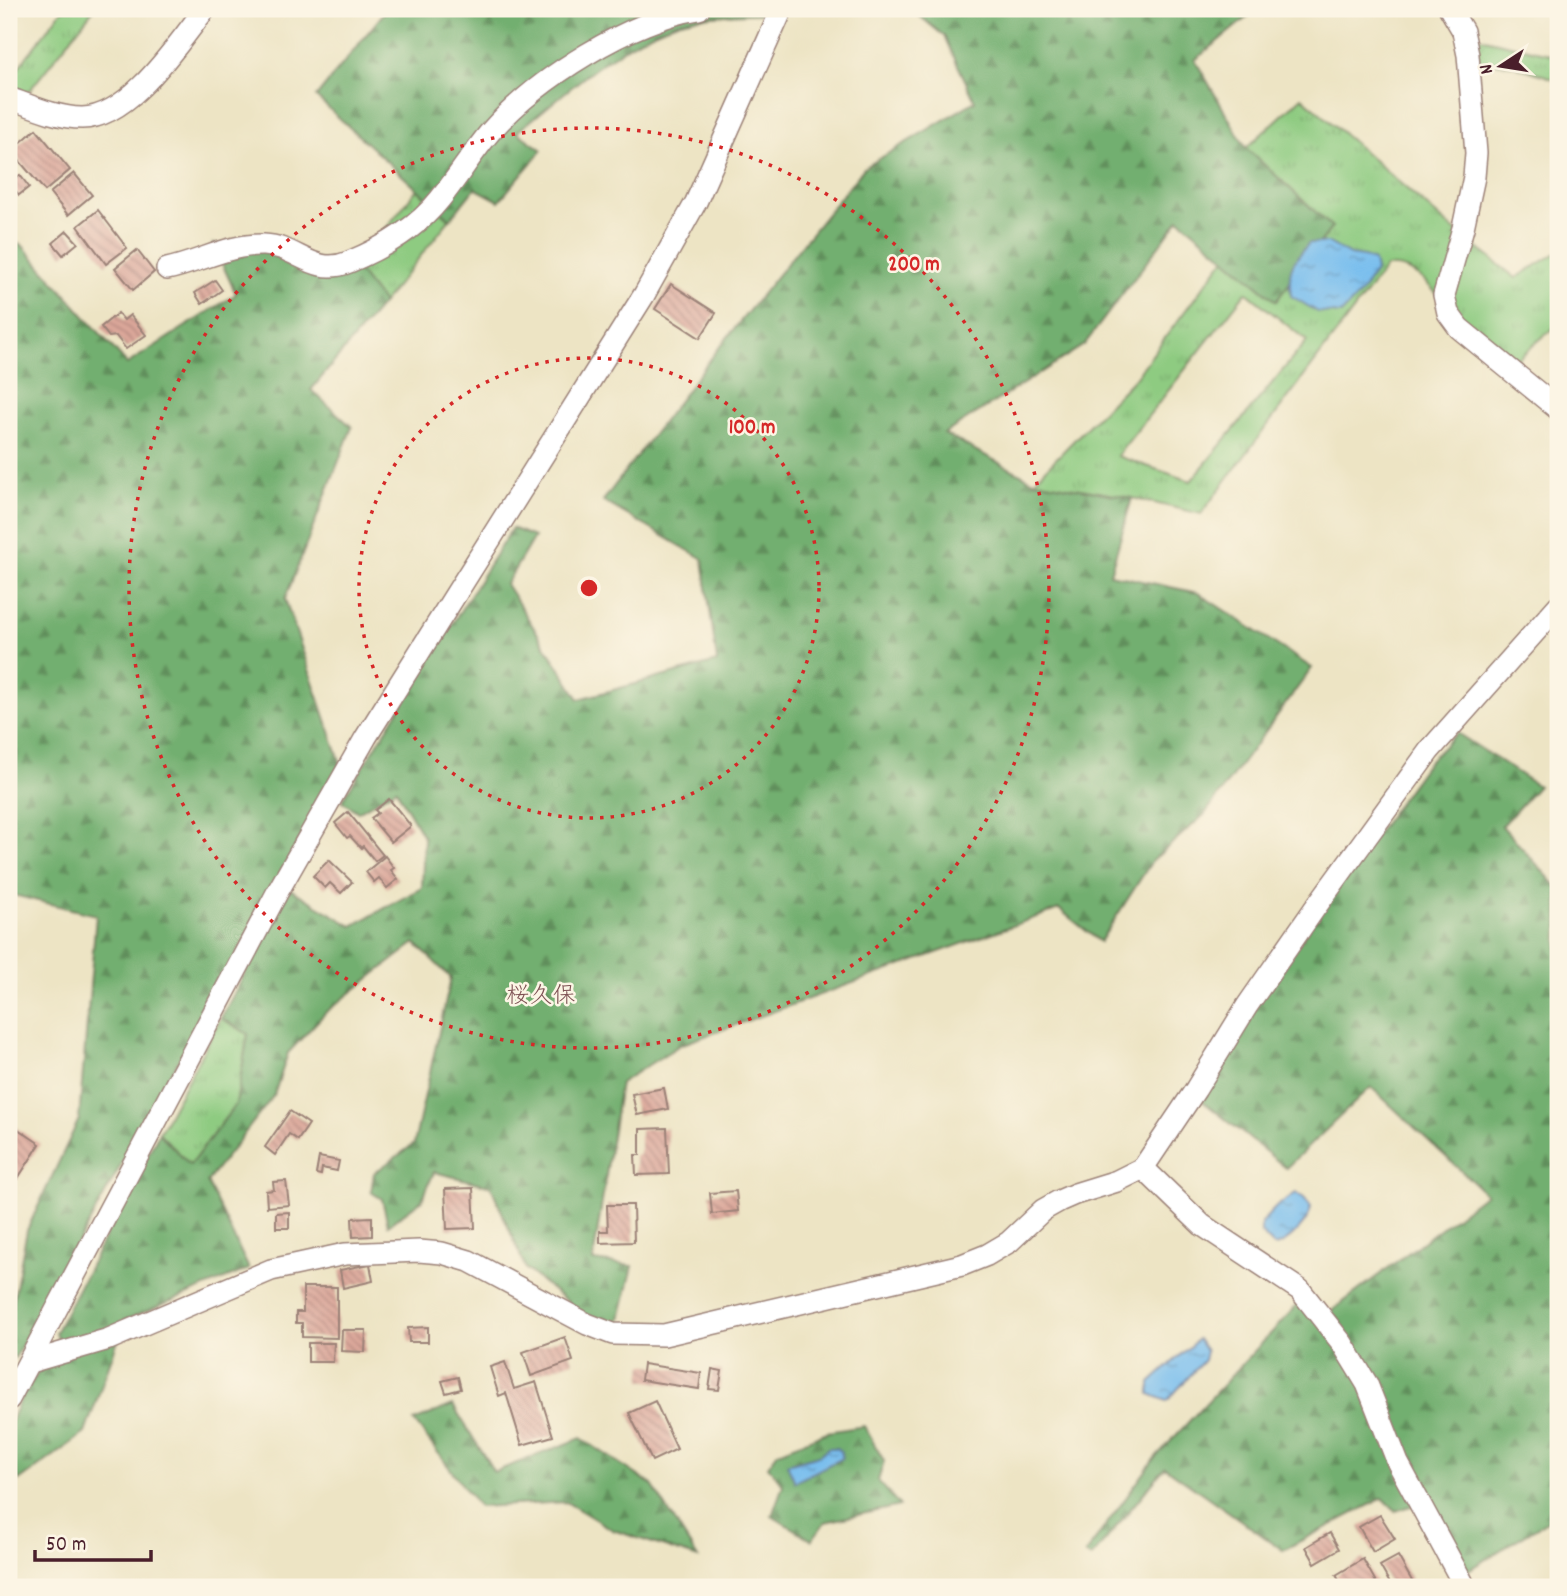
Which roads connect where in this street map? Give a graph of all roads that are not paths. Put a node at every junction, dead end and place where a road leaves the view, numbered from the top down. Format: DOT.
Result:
graph roads {
  1 [pos="205,9"];
  2 [pos="699,9"];
  3 [pos="782,9"];
  4 [pos="1450,9"];
  5 [pos="9,98"];
  6 [pos="167,269"];
  7 [pos="1558,409"];
  8 [pos="1558,606"];
  9 [pos="1143,1168"];
  10 [pos="20,1367"];
  11 [pos="9,1399"];
  12 [pos="1465,1587"];
  1 -- 5 [label="street"];
  2 -- 6 [label="street"];
  3 -- 10 [label="street"];
  4 -- 7 [label="street"];
  8 -- 9 [label="street"];
  9 -- 10 [label="street"];
  9 -- 12 [label="street"];
  10 -- 11 [label="street"];
}
